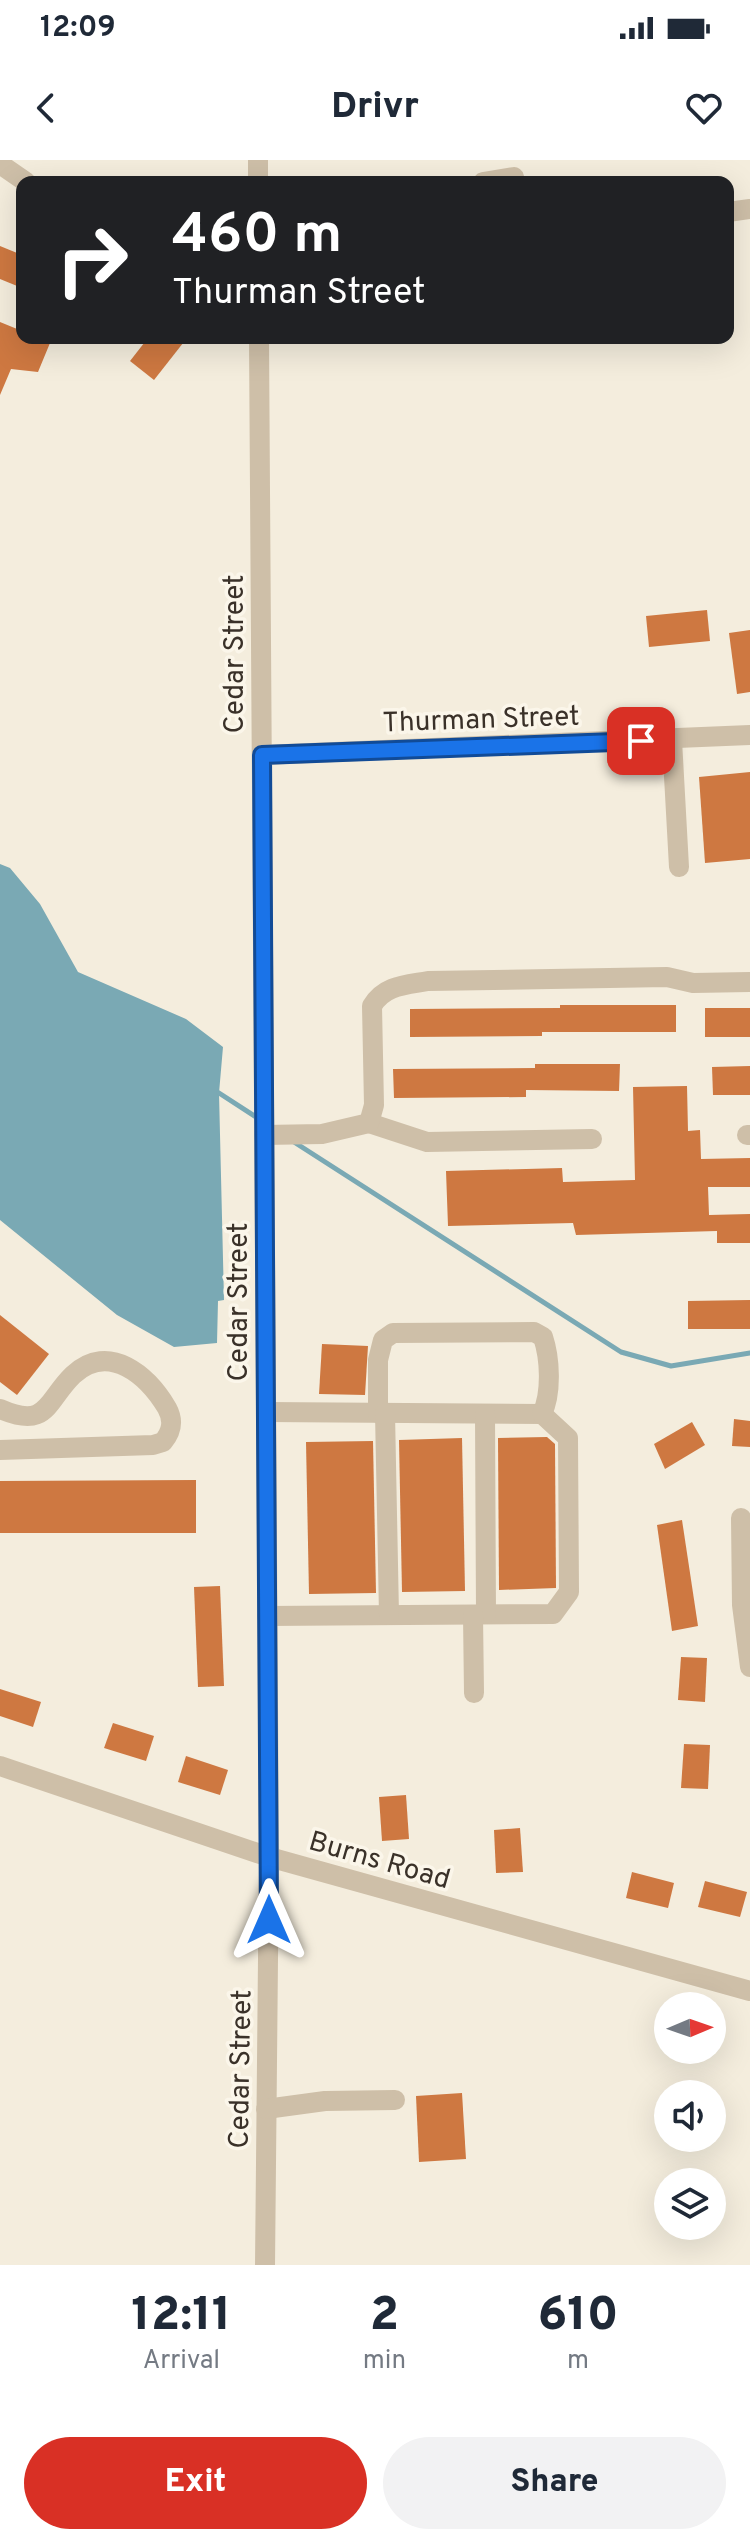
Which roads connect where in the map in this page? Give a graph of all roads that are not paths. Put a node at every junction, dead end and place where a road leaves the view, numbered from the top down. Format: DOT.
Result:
graph roads {
  1 [pos="0,164"];
  2 [pos="17,176"];
  3 [pos="259,344"];
  4 [pos="750,735"];
  5 [pos="672,740"];
  6 [pos="262,755"];
  7 [pos="679,867"];
  8 [pos="750,982"];
  9 [pos="369,1123"];
  10 [pos="264,1135"];
  11 [pos="592,1139"];
  12 [pos="0,1409"];
  13 [pos="266,1412"];
  14 [pos="382,1413"];
  15 [pos="485,1414"];
  16 [pos="542,1414"];
  17 [pos="0,1450"];
  18 [pos="741,1518"];
  19 [pos="480,1614"];
  20 [pos="389,1615"];
  21 [pos="267,1616"];
  22 [pos="750,1667"];
  23 [pos="474,1693"];
  24 [pos="0,1766"];
  25 [pos="269,1857"];
  26 [pos="750,1991"];
  27 [pos="395,2100"];
  28 [pos="266,2109"];
  29 [pos="265,2265"];
  1 -- 2 [label="street"];
  3 -- 6 [label="street, Cedar Street"];
  4 -- 5 [label="street, Thurman Street"];
  5 -- 6 [label="street, Thurman Street"];
  5 -- 7 [label="street"];
  6 -- 10 [label="street, Cedar Street"];
  8 -- 9 [label="street"];
  9 -- 10 [label="street"];
  9 -- 11 [label="street"];
  10 -- 13 [label="street, Cedar Street"];
  12 -- 17 [label="street"];
  13 -- 14 [label="street"];
  13 -- 21 [label="street, Cedar Street"];
  14 -- 15 [label="street"];
  14 -- 16 [label="street"];
  14 -- 20 [label="street"];
  15 -- 16 [label="street"];
  15 -- 19 [label="street"];
  16 -- 19 [label="street"];
  18 -- 22 [label="street"];
  19 -- 20 [label="street"];
  19 -- 23 [label="street"];
  20 -- 21 [label="street"];
  21 -- 25 [label="street, Cedar Street"];
  24 -- 25 [label="street, Burns Road"];
  25 -- 26 [label="street, Burns Road"];
  25 -- 28 [label="street, Cedar Street"];
  27 -- 28 [label="street"];
  28 -- 29 [label="street, Cedar Street"];
}
